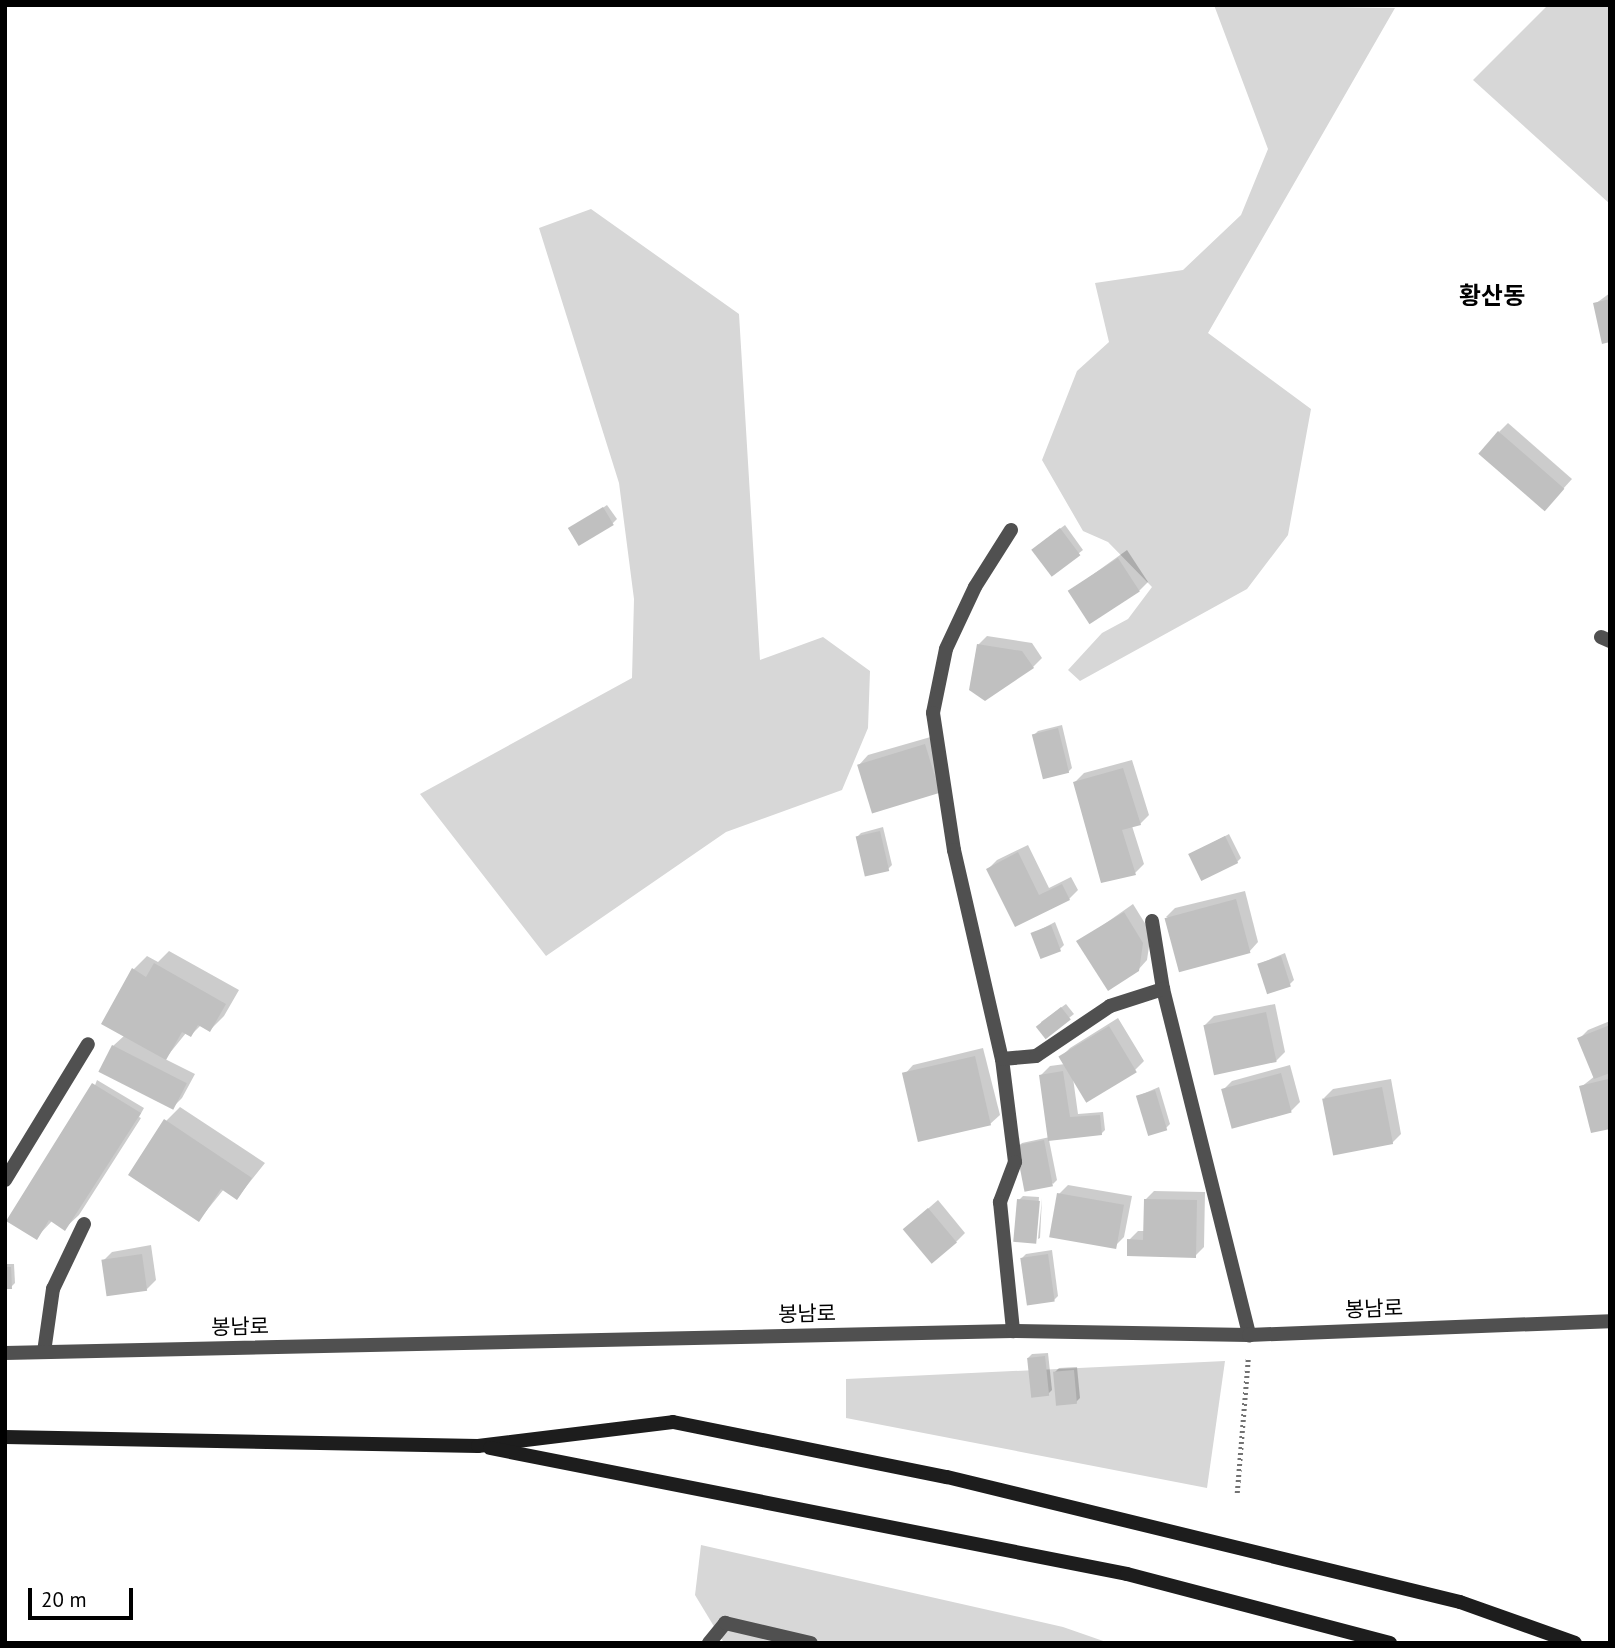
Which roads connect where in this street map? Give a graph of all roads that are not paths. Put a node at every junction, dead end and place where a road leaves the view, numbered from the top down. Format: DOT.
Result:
graph roads {
  1 [pos="1011,530"];
  2 [pos="1152,921"];
  3 [pos="1163,989"];
  4 [pos="89,1044"];
  5 [pos="1002,1059"];
  6 [pos="5,1180"];
  7 [pos="84,1224"];
  8 [pos="1610,1321"];
  9 [pos="1013,1331"];
  10 [pos="1249,1335"];
  11 [pos="44,1352"];
  12 [pos="5,1353"];
  13 [pos="5,1437"];
  14 [pos="478,1446"];
  15 [pos="709,1643"];
  16 [pos="811,1643"];
  17 [pos="1390,1643"];
  18 [pos="1575,1643"];
  1 -- 5 [label="street"];
  2 -- 3 [label="street"];
  3 -- 5 [label="street"];
  3 -- 10 [label="street"];
  4 -- 6 [label="street"];
  5 -- 9 [label="street"];
  7 -- 11 [label="street"];
  8 -- 10 [label="street, 봉남로"];
  9 -- 10 [label="street, 봉남로"];
  9 -- 11 [label="street, 봉남로"];
  11 -- 12 [label="street, 봉남로"];
  13 -- 14 [label="main road"];
  14 -- 17 [label="main road"];
  14 -- 18 [label="main road"];
  15 -- 16 [label="street"];
}
